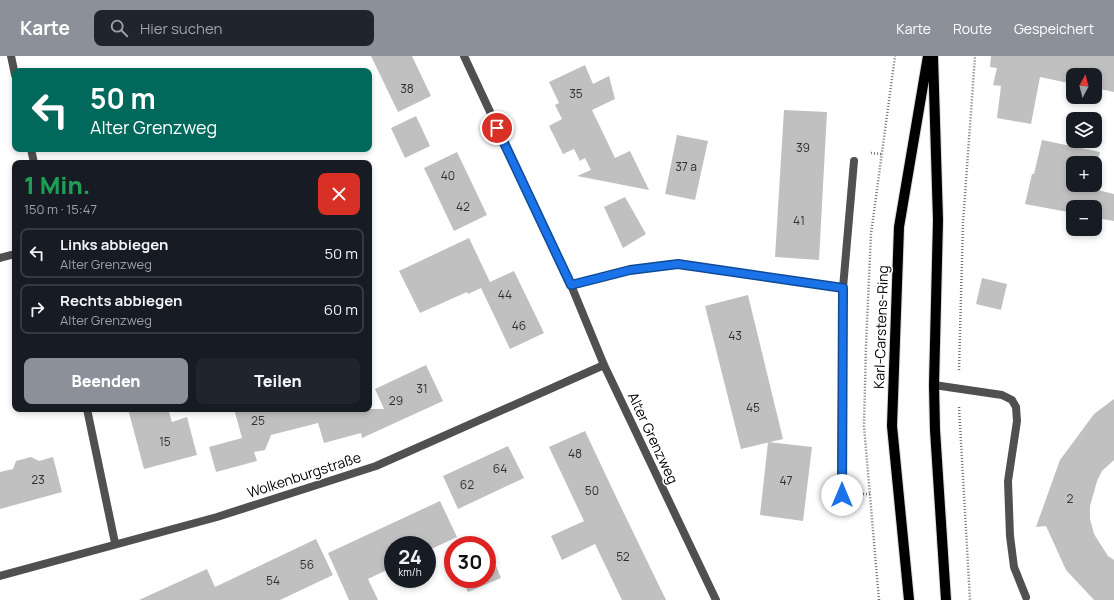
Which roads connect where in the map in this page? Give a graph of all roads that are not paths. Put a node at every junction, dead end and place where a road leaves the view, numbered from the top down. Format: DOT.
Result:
graph roads {
  1 [pos="11,56"];
  2 [pos="464,56"];
  3 [pos="928,56"];
  4 [pos="933,56"];
  5 [pos="14,68"];
  6 [pos="854,160"];
  7 [pos="12,255"];
  8 [pos="0,258"];
  9 [pos="571,285"];
  10 [pos="843,288"];
  11 [pos="604,365"];
  12 [pos="934,385"];
  13 [pos="88,412"];
  14 [pos="842,495"];
  15 [pos="115,543"];
  16 [pos="0,576"];
  17 [pos="1026,597"];
  18 [pos="716,600"];
  19 [pos="909,600"];
  20 [pos="946,600"];
  1 -- 5 [label="street"];
  2 -- 9 [label="street, Alter Grenzweg"];
  3 -- 19 [label="main road, Karl-Carstens-Ring"];
  4 -- 12 [label="main road"];
  6 -- 10 [label="street"];
  7 -- 8 [label="street"];
  9 -- 10 [label="street"];
  9 -- 11 [label="street, Alter Grenzweg"];
  10 -- 14 [label="street"];
  11 -- 15 [label="street, Wolkenburgstraße"];
  11 -- 18 [label="street, Alter Grenzweg"];
  12 -- 17 [label="street"];
  12 -- 20 [label="main road"];
  13 -- 15 [label="street"];
  15 -- 16 [label="street, Wolkenburgstraße"];
}
